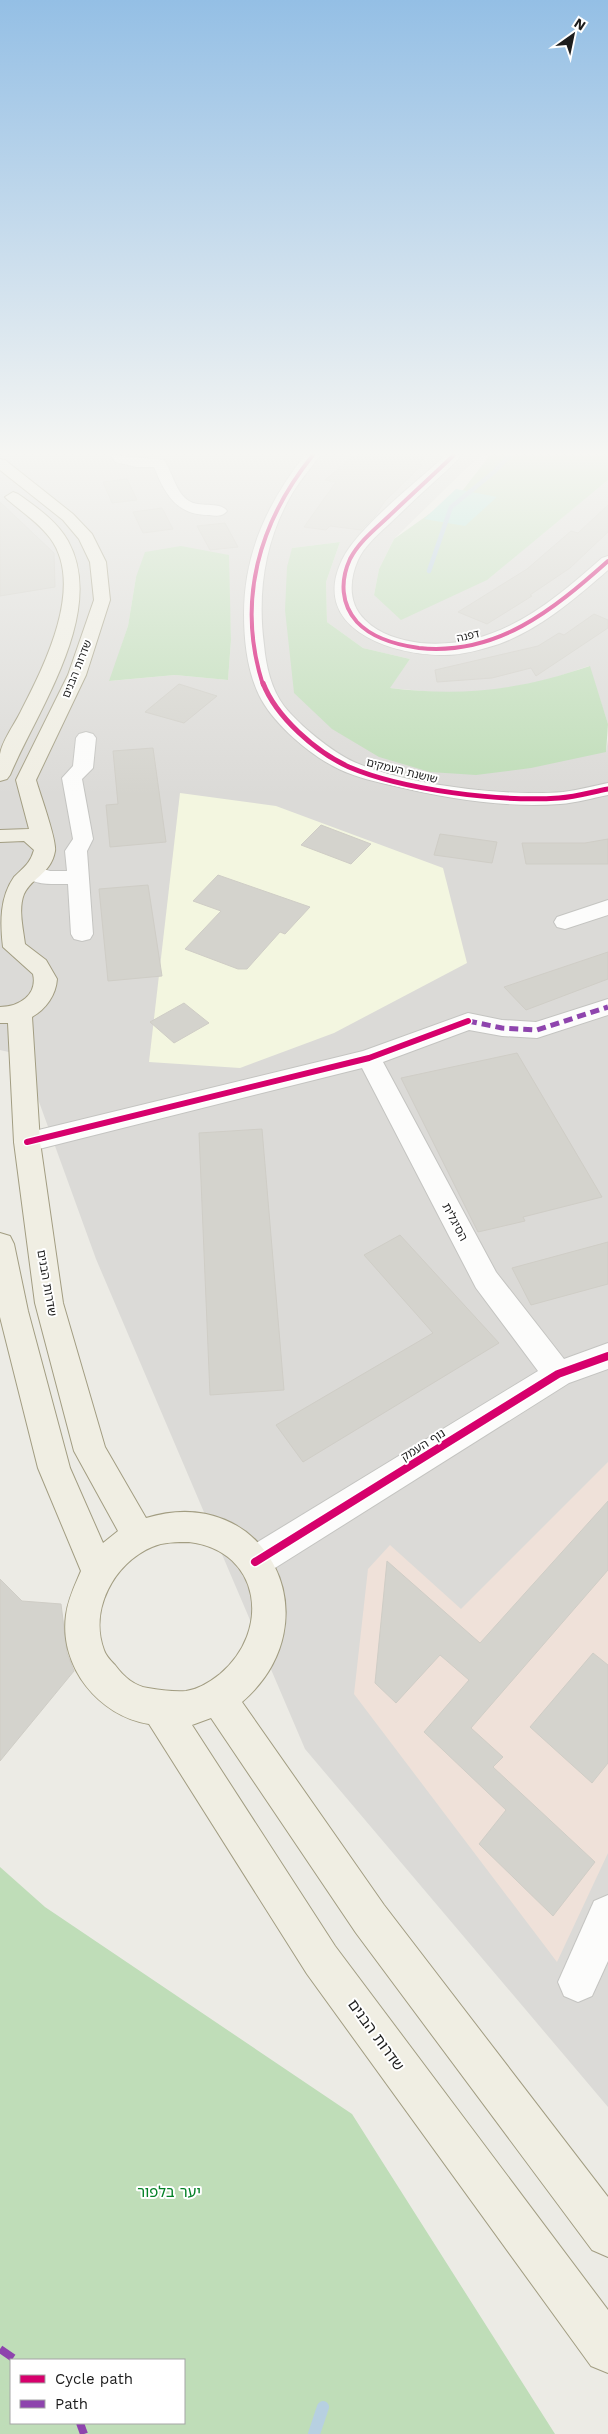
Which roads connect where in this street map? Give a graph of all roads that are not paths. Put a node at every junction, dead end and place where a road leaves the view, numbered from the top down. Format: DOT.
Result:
graph roads {
  1 [pos="70,569"];
  2 [pos="99,569"];
  3 [pos="256,569"];
  4 [pos="347,569"];
  5 [pos="599,569"];
  6 [pos="86,738"];
  7 [pos="0,775"];
  8 [pos="608,790"];
  9 [pos="0,836"];
  10 [pos="45,848"];
  11 [pos="33,873"];
  12 [pos="77,877"];
  13 [pos="608,907"];
  14 [pos="565,922"];
  15 [pos="82,934"];
  16 [pos="608,1007"];
  17 [pos="10,1014"];
  18 [pos="369,1058"];
  19 [pos="27,1142"];
  20 [pos="0,1244"];
  21 [pos="608,1356"];
  22 [pos="558,1374"];
  23 [pos="138,1536"];
  24 [pos="255,1562"];
  25 [pos="98,1572"];
  26 [pos="218,1698"];
  27 [pos="161,1710"];
  28 [pos="608,1915"];
  29 [pos="578,1982"];
  30 [pos="608,2234"];
  31 [pos="608,2349"];
  1 -- 7 [label="main road, שדרות הבנים"];
  2 -- 10 [label="main road, שדרות הבנים"];
  3 -- 8 [label="street, שושנת העמקים"];
  4 -- 5 [label="street, דפנה"];
  6 -- 12 [label="street"];
  9 -- 10 [label="main road"];
  10 -- 11 [label="main road"];
  11 -- 12 [label="street"];
  11 -- 17 [label="main road"];
  12 -- 15 [label="street"];
  13 -- 14 [label="street"];
  16 -- 18 [label="street"];
  17 -- 19 [label="main road, שדרות הבנים"];
  18 -- 19 [label="street"];
  18 -- 22 [label="street, הסיגלית"];
  19 -- 23 [label="main road, שדרות הבנים"];
  20 -- 25 [label="main road"];
  21 -- 22 [label="street, נוף העמק"];
  22 -- 24 [label="street, נוף העמק"];
  23 -- 24 [label="main road"];
  23 -- 25 [label="main road"];
  24 -- 26 [label="main road"];
  25 -- 27 [label="main road"];
  26 -- 27 [label="main road"];
  26 -- 30 [label="main road"];
  27 -- 31 [label="main road, שדרות הבנים"];
  28 -- 29 [label="street"];
}
